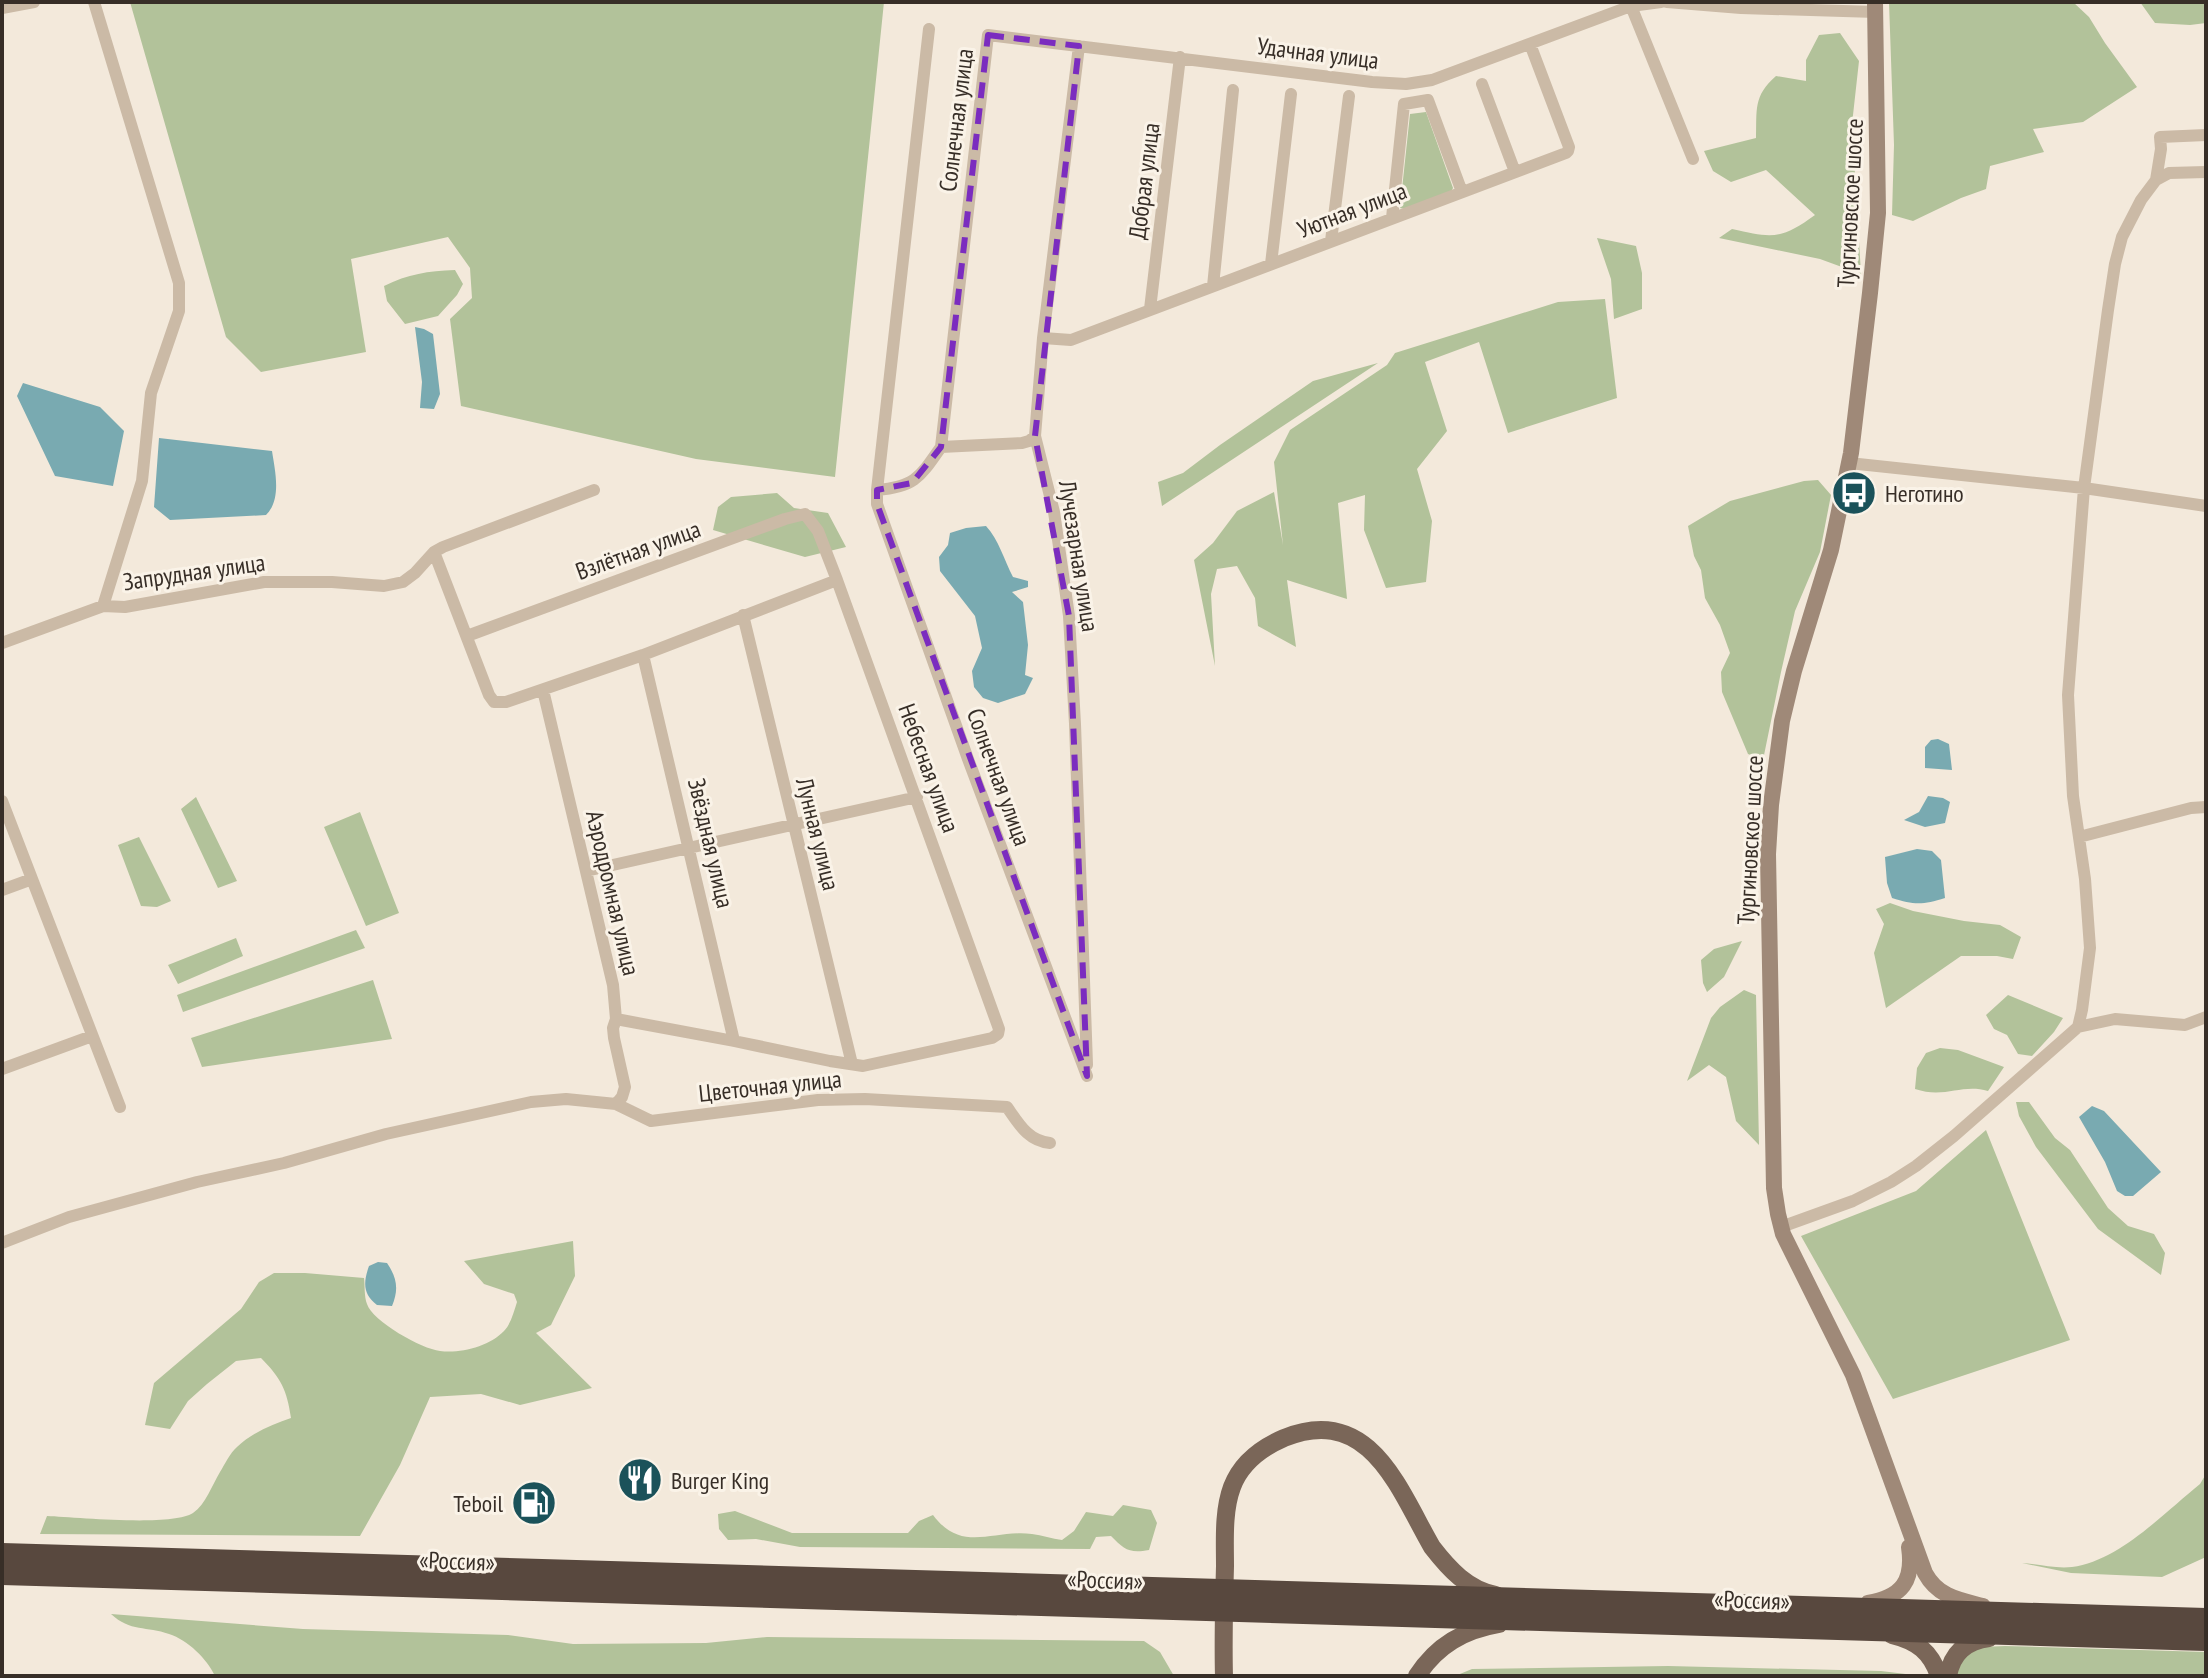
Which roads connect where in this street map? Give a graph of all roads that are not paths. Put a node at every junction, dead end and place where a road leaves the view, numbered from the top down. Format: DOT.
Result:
graph roads {
  1 [pos="34,2"];
  2 [pos="94,2"];
  3 [pos="1661,2"];
  4 [pos="1667,2"];
  5 [pos="1631,6"];
  6 [pos="1876,7"];
  7 [pos="2,8"];
  8 [pos="929,29"];
  9 [pos="988,35"];
  10 [pos="1530,44"];
  11 [pos="1079,46"];
  12 [pos="1180,57"];
  13 [pos="1482,84"];
  14 [pos="1233,90"];
  15 [pos="1291,94"];
  16 [pos="1349,96"];
  17 [pos="2206,135"];
  18 [pos="1693,159"];
  19 [pos="1515,172"];
  20 [pos="2206,172"];
  21 [pos="2156,180"];
  22 [pos="1462,192"];
  23 [pos="1392,218"];
  24 [pos="1331,241"];
  25 [pos="1271,264"];
  26 [pos="1213,286"];
  27 [pos="1150,309"];
  28 [pos="1043,338"];
  29 [pos="1035,436"];
  30 [pos="941,447"];
  31 [pos="1849,463"];
  32 [pos="2084,488"];
  33 [pos="594,490"];
  34 [pos="877,490"];
  35 [pos="2206,506"];
  36 [pos="818,531"];
  37 [pos="434,552"];
  38 [pos="837,580"];
  39 [pos="103,606"];
  40 [pos="743,615"];
  41 [pos="467,636"];
  42 [pos="2,643"];
  43 [pos="643,655"];
  44 [pos="543,690"];
  45 [pos="917,797"];
  46 [pos="2,801"];
  47 [pos="2206,807"];
  48 [pos="792,824"];
  49 [pos="2079,837"];
  50 [pos="689,848"];
  51 [pos="586,871"];
  52 [pos="32,879"];
  53 [pos="2,890"];
  54 [pos="2206,1017"];
  55 [pos="616,1019"];
  56 [pos="2078,1027"];
  57 [pos="92,1036"];
  58 [pos="734,1041"];
  59 [pos="852,1064"];
  60 [pos="2,1069"];
  61 [pos="1087,1076"];
  62 [pos="616,1104"];
  63 [pos="120,1107"];
  64 [pos="1050,1143"];
  65 [pos="1781,1227"];
  66 [pos="2,1243"];
  67 [pos="1905,1522"];
  68 [pos="2,1554"];
  69 [pos="2,1574"];
  70 [pos="1525,1609"];
  71 [pos="1829,1609"];
  72 [pos="2206,1619"];
  73 [pos="2016,1624"];
  74 [pos="1870,1629"];
  75 [pos="2206,1640"];
  76 [pos="1224,1676"];
  77 [pos="1417,1676"];
  78 [pos="1939,1676"];
  79 [pos="1948,1676"];
  1 -- 7 [label="street"];
  2 -- 39 [label="street"];
  3 -- 5 [label="street, Удачная улица"];
  4 -- 6 [label="street"];
  5 -- 10 [label="street, Удачная улица"];
  5 -- 18 [label="street"];
  6 -- 31 [label="main road, Тургиновское шоссе"];
  8 -- 34 [label="street, Солнечная улица"];
  9 -- 11 [label="street, Удачная улица"];
  9 -- 30 [label="street, Солнечная улица"];
  10 -- 12 [label="street, Удачная улица"];
  10 -- 19 [label="street, Уютная улица"];
  11 -- 12 [label="street, Удачная улица"];
  11 -- 28 [label="street, Лучезарная улица"];
  12 -- 27 [label="street, Добрая улица"];
  13 -- 19 [label="street"];
  14 -- 26 [label="street"];
  15 -- 25 [label="street"];
  16 -- 24 [label="street"];
  17 -- 21 [label="street"];
  19 -- 22 [label="street, Уютная улица"];
  20 -- 21 [label="street"];
  21 -- 32 [label="street"];
  22 -- 23 [label="street, Уютная улица"];
  22 -- 23 [label="street"];
  23 -- 24 [label="street, Уютная улица"];
  24 -- 25 [label="street, Уютная улица"];
  25 -- 26 [label="street, Уютная улица"];
  26 -- 27 [label="street, Уютная улица"];
  27 -- 28 [label="street, Уютная улица"];
  28 -- 29 [label="street, Лучезарная улица"];
  29 -- 30 [label="street"];
  29 -- 61 [label="street, Лучезарная улица"];
  30 -- 34 [label="street"];
  31 -- 32 [label="street"];
  31 -- 65 [label="main road, Тургиновское шоссе"];
  32 -- 35 [label="street"];
  32 -- 49 [label="street"];
  33 -- 37 [label="street"];
  34 -- 61 [label="street, Солнечная улица"];
  36 -- 38 [label="street, Небесная улица"];
  36 -- 41 [label="street, Взлётная улица"];
  37 -- 39 [label="street, Запрудная улица"];
  37 -- 41 [label="street"];
  38 -- 40 [label="street"];
  38 -- 45 [label="street, Небесная улица"];
  39 -- 42 [label="street, Запрудная улица"];
  40 -- 43 [label="street"];
  40 -- 48 [label="street, Лунная улица"];
  41 -- 44 [label="street"];
  43 -- 44 [label="street"];
  43 -- 50 [label="street, Звёздная улица"];
  44 -- 51 [label="street, Аэродромная улица"];
  45 -- 48 [label="street"];
  45 -- 59 [label="street, Небесная улица"];
  46 -- 52 [label="street"];
  47 -- 49 [label="street"];
  48 -- 50 [label="street"];
  48 -- 59 [label="street, Лунная улица"];
  49 -- 56 [label="street"];
  50 -- 51 [label="street"];
  50 -- 58 [label="street, Звёздная улица"];
  51 -- 55 [label="street, Аэродромная улица"];
  52 -- 53 [label="street"];
  52 -- 57 [label="street"];
  54 -- 56 [label="street"];
  55 -- 58 [label="street"];
  55 -- 62 [label="street, Аэродромная улица"];
  56 -- 65 [label="street"];
  57 -- 60 [label="street"];
  57 -- 63 [label="street"];
  58 -- 59 [label="street"];
  62 -- 64 [label="street, Цветочная улица"];
  62 -- 66 [label="street, Цветочная улица"];
  65 -- 67 [label="main road, Тургиновское шоссе"];
  67 -- 71 [label="main road, Тургиновское шоссе"];
  67 -- 73 [label="main road, Тургиновское шоссе"];
  68 -- 70 [label="highway, «Россия»"];
  69 -- 70 [label="highway, «Россия»"];
  70 -- 71 [label="highway, «Россия»"];
  70 -- 74 [label="highway, «Россия»"];
  70 -- 76 [label="main road"];
  70 -- 77 [label="main road"];
  71 -- 73 [label="highway, «Россия»"];
  72 -- 73 [label="highway, «Россия»"];
  73 -- 74 [label="highway, «Россия»"];
  73 -- 75 [label="highway, «Россия»"];
  73 -- 79 [label="main road"];
  74 -- 78 [label="main road"];
}
